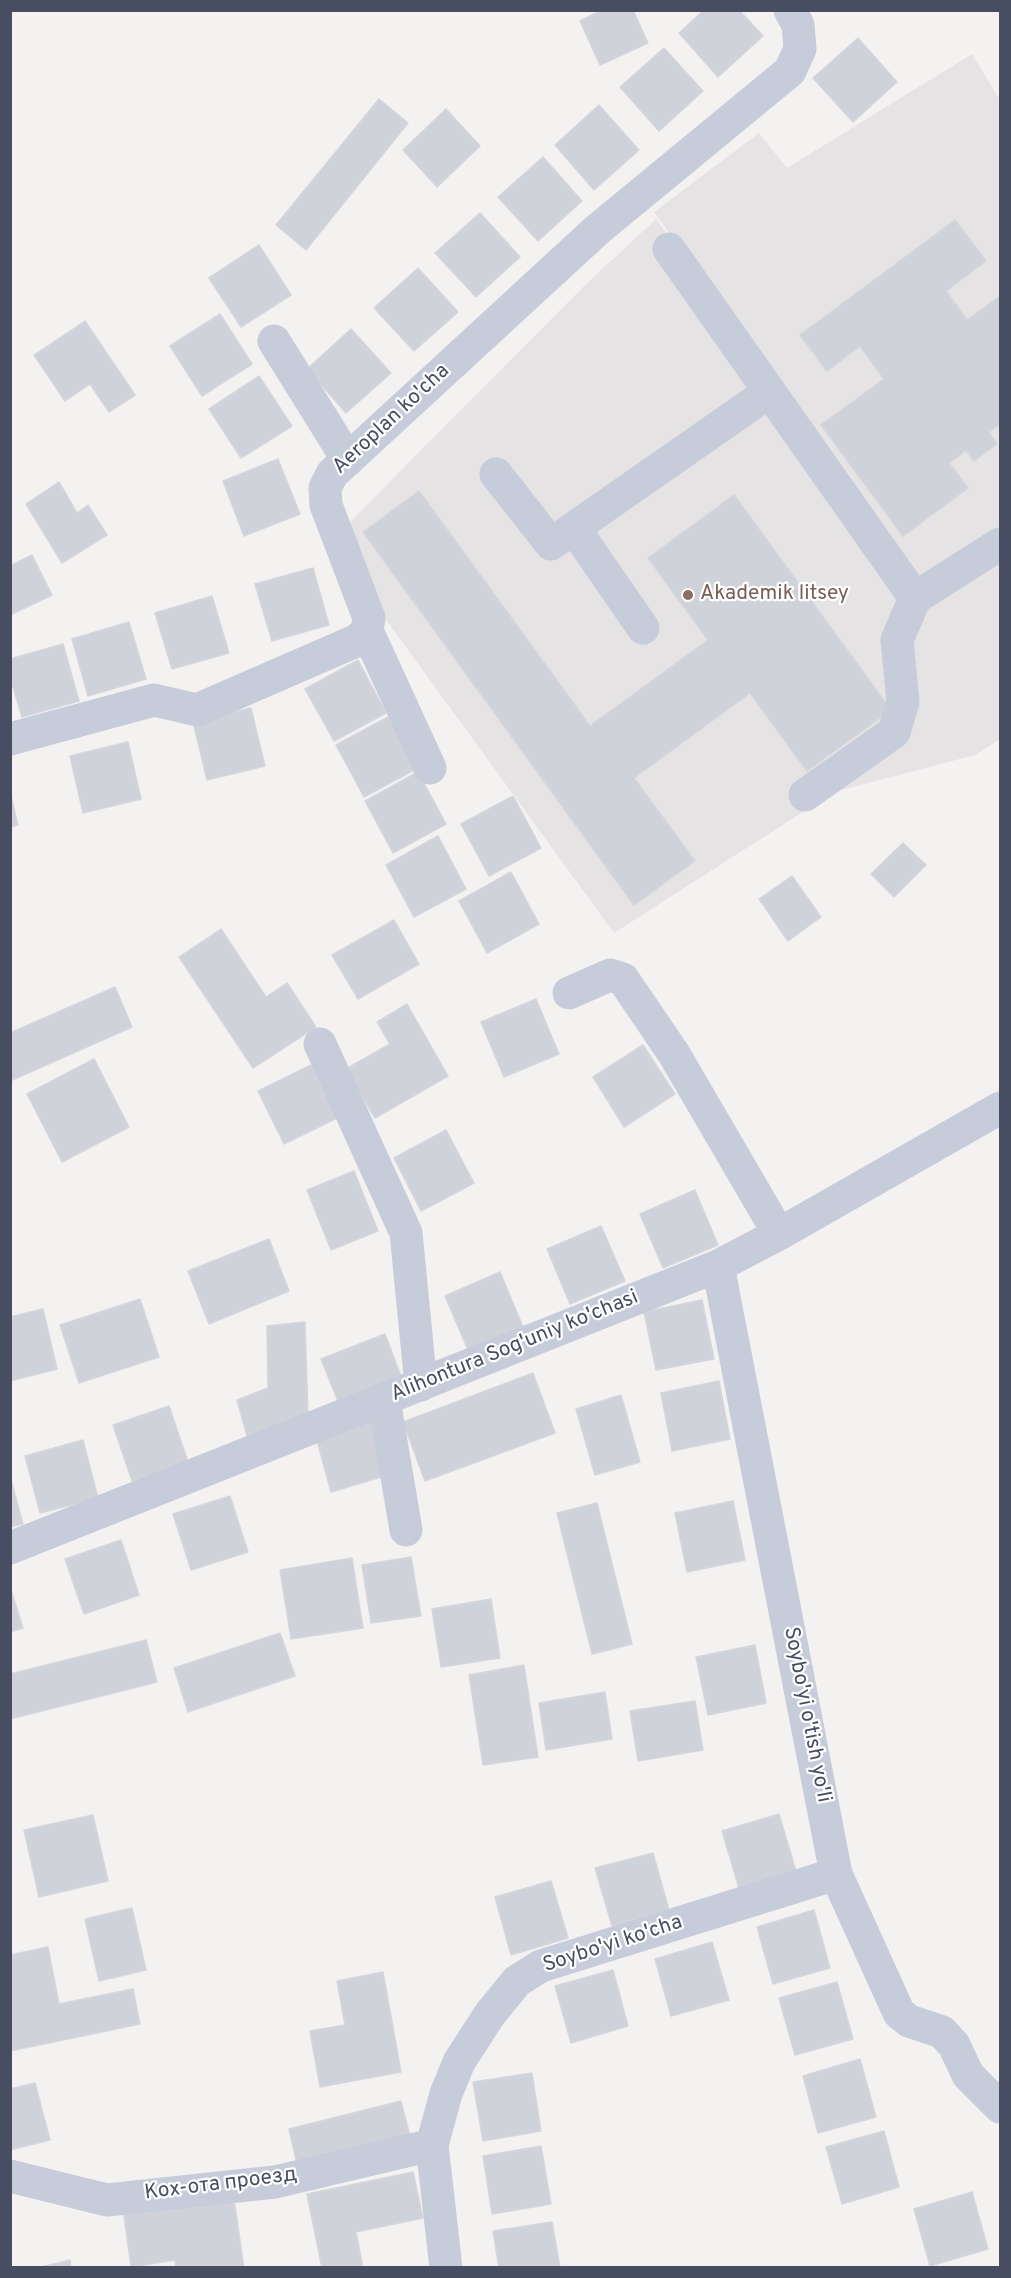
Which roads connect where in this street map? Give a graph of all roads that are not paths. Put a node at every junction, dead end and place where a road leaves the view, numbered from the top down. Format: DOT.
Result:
graph roads {
  1 [pos="790,10"];
  2 [pos="669,249"];
  3 [pos="274,341"];
  4 [pos="769,392"];
  5 [pos="348,460"];
  6 [pos="496,474"];
  7 [pos="574,528"];
  8 [pos="1000,544"];
  9 [pos="915,597"];
  10 [pos="643,628"];
  11 [pos="368,631"];
  12 [pos="10,739"];
  13 [pos="430,768"];
  14 [pos="805,795"];
  15 [pos="569,993"];
  16 [pos="320,1044"];
  17 [pos="1000,1108"];
  18 [pos="779,1234"];
  19 [pos="718,1266"];
  20 [pos="421,1385"];
  21 [pos="384,1400"];
  22 [pos="405,1530"];
  23 [pos="10,1548"];
  24 [pos="836,1874"];
  25 [pos="1000,2107"];
  26 [pos="432,2145"];
  27 [pos="10,2176"];
  28 [pos="446,2268"];
  1 -- 5 [label="street, Aeroplan ko'cha"];
  2 -- 4 [label="street"];
  3 -- 5 [label="street"];
  4 -- 7 [label="street"];
  4 -- 9 [label="street"];
  5 -- 11 [label="street, Aeroplan ko'cha"];
  6 -- 7 [label="street"];
  7 -- 10 [label="street"];
  8 -- 9 [label="street"];
  9 -- 14 [label="street"];
  11 -- 12 [label="street"];
  11 -- 13 [label="street, Aeroplan ko'cha"];
  15 -- 18 [label="street"];
  16 -- 20 [label="street"];
  17 -- 18 [label="street, Alihontura Sog'uniy ko'chasi"];
  18 -- 19 [label="street, Alihontura Sog'uniy ko'chasi"];
  19 -- 20 [label="street, Alihontura Sog'uniy ko'chasi"];
  19 -- 24 [label="street, Soybo'yi o'tish yo'li"];
  20 -- 21 [label="street, Alihontura Sog'uniy ko'chasi"];
  21 -- 22 [label="street"];
  21 -- 23 [label="street, Alihontura Sog'uniy ko'chasi"];
  24 -- 25 [label="street, Soybo'yi o'tish yo'li"];
  24 -- 26 [label="street, Soybo'yi ko'cha"];
  26 -- 27 [label="street, Кох-ота проезд"];
  26 -- 28 [label="street, Soybo'yi ko'cha"];
}
